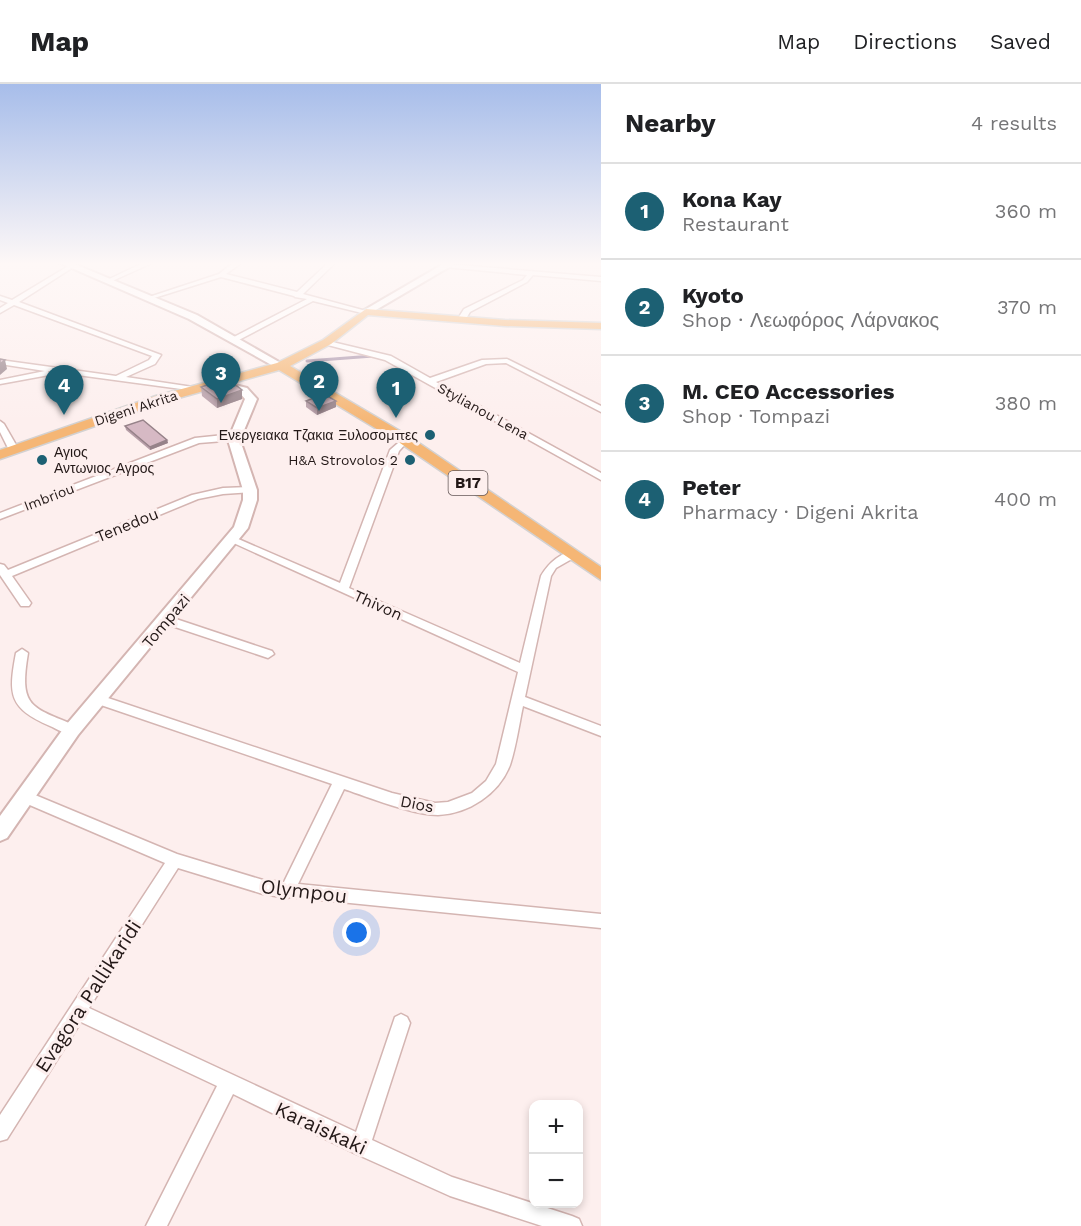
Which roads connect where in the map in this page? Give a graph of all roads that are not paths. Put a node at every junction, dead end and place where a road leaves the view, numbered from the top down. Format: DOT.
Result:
graph roads {
  1 [pos="55,316"];
  2 [pos="187,316"];
  3 [pos="280,316"];
  4 [pos="360,316"];
  5 [pos="417,316"];
  6 [pos="464,316"];
  7 [pos="461,320"];
  8 [pos="601,326"];
  9 [pos="236,340"];
  10 [pos="327,342"];
  11 [pos="257,354"];
  12 [pos="0,362"];
  13 [pos="280,366"];
  14 [pos="56,371"];
  15 [pos="118,378"];
  16 [pos="244,381"];
  17 [pos="430,381"];
  18 [pos="0,382"];
  19 [pos="152,383"];
  20 [pos="193,389"];
  21 [pos="160,399"];
  22 [pos="601,409"];
  23 [pos="0,424"];
  24 [pos="234,440"];
  25 [pos="405,440"];
  26 [pos="14,450"];
  27 [pos="0,455"];
  28 [pos="601,477"];
  29 [pos="250,490"];
  30 [pos="0,516"];
  31 [pos="232,540"];
  32 [pos="573,554"];
  33 [pos="3,571"];
  34 [pos="601,575"];
  35 [pos="343,590"];
  36 [pos="25,603"];
  37 [pos="167,620"];
  38 [pos="22,653"];
  39 [pos="268,654"];
  40 [pos="525,670"];
  41 [pos="99,700"];
  42 [pos="519,700"];
  43 [pos="72,730"];
  44 [pos="601,731"];
  45 [pos="340,783"];
  46 [pos="23,796"];
  47 [pos="0,832"];
  48 [pos="175,860"];
  49 [pos="287,891"];
  50 [pos="601,921"];
  51 [pos="78,1012"];
  52 [pos="401,1023"];
  53 [pos="228,1084"];
  54 [pos="0,1132"];
  55 [pos="361,1146"];
  56 [pos="156,1226"];
  57 [pos="572,1226"];
  1 -- 15 [label="street"];
  2 -- 9 [label="main road"];
  3 -- 9 [label="street"];
  4 -- 10 [label="main road, Digeni Akrita"];
  5 -- 7 [label="main road"];
  6 -- 7 [label="street"];
  7 -- 8 [label="main road"];
  9 -- 11 [label="main road"];
  10 -- 13 [label="main road, Digeni Akrita"];
  10 -- 17 [label="street, Stylianou Lena"];
  11 -- 13 [label="main road"];
  11 -- 16 [label="main road"];
  12 -- 14 [label="street"];
  13 -- 16 [label="main road, Digeni Akrita"];
  13 -- 25 [label="main road, B17"];
  14 -- 15 [label="street"];
  14 -- 18 [label="street"];
  15 -- 19 [label="street"];
  16 -- 20 [label="main road, Digeni Akrita"];
  16 -- 24 [label="main road"];
  17 -- 22 [label="street"];
  17 -- 28 [label="street, Stylianou Lena"];
  19 -- 20 [label="street"];
  19 -- 21 [label="street"];
  20 -- 21 [label="main road, Digeni Akrita"];
  21 -- 26 [label="main road, Digeni Akrita"];
  23 -- 26 [label="street"];
  24 -- 29 [label="main road"];
  24 -- 30 [label="street, Imbriou"];
  25 -- 32 [label="main road, B17"];
  25 -- 35 [label="street"];
  26 -- 27 [label="main road, Digeni Akrita"];
  29 -- 31 [label="main road, Tompazi"];
  29 -- 33 [label="street, Tenedou"];
  31 -- 35 [label="street, Thivon"];
  31 -- 37 [label="main road, Tompazi"];
  32 -- 34 [label="main road, B17"];
  32 -- 40 [label="street, Dios"];
  33 -- 36 [label="street"];
  35 -- 40 [label="street, Thivon"];
  37 -- 39 [label="street"];
  37 -- 41 [label="main road, Tompazi"];
  38 -- 43 [label="street"];
  40 -- 42 [label="street, Dios"];
  41 -- 43 [label="main road, Tompazi"];
  41 -- 45 [label="street, Dios"];
  42 -- 44 [label="street"];
  42 -- 45 [label="street, Dios"];
  43 -- 46 [label="main road, Tompazi"];
  45 -- 49 [label="street"];
  46 -- 47 [label="main road, Tompazi"];
  46 -- 48 [label="street, Olympou"];
  48 -- 49 [label="street, Olympou"];
  48 -- 51 [label="street, Evagora Pallikaridi"];
  49 -- 50 [label="street, Olympou"];
  51 -- 53 [label="street, Karaiskaki"];
  51 -- 54 [label="street, Evagora Pallikaridi"];
  52 -- 55 [label="street"];
  53 -- 55 [label="street, Karaiskaki"];
  53 -- 56 [label="street"];
  55 -- 57 [label="street, Karaiskaki"];
}
